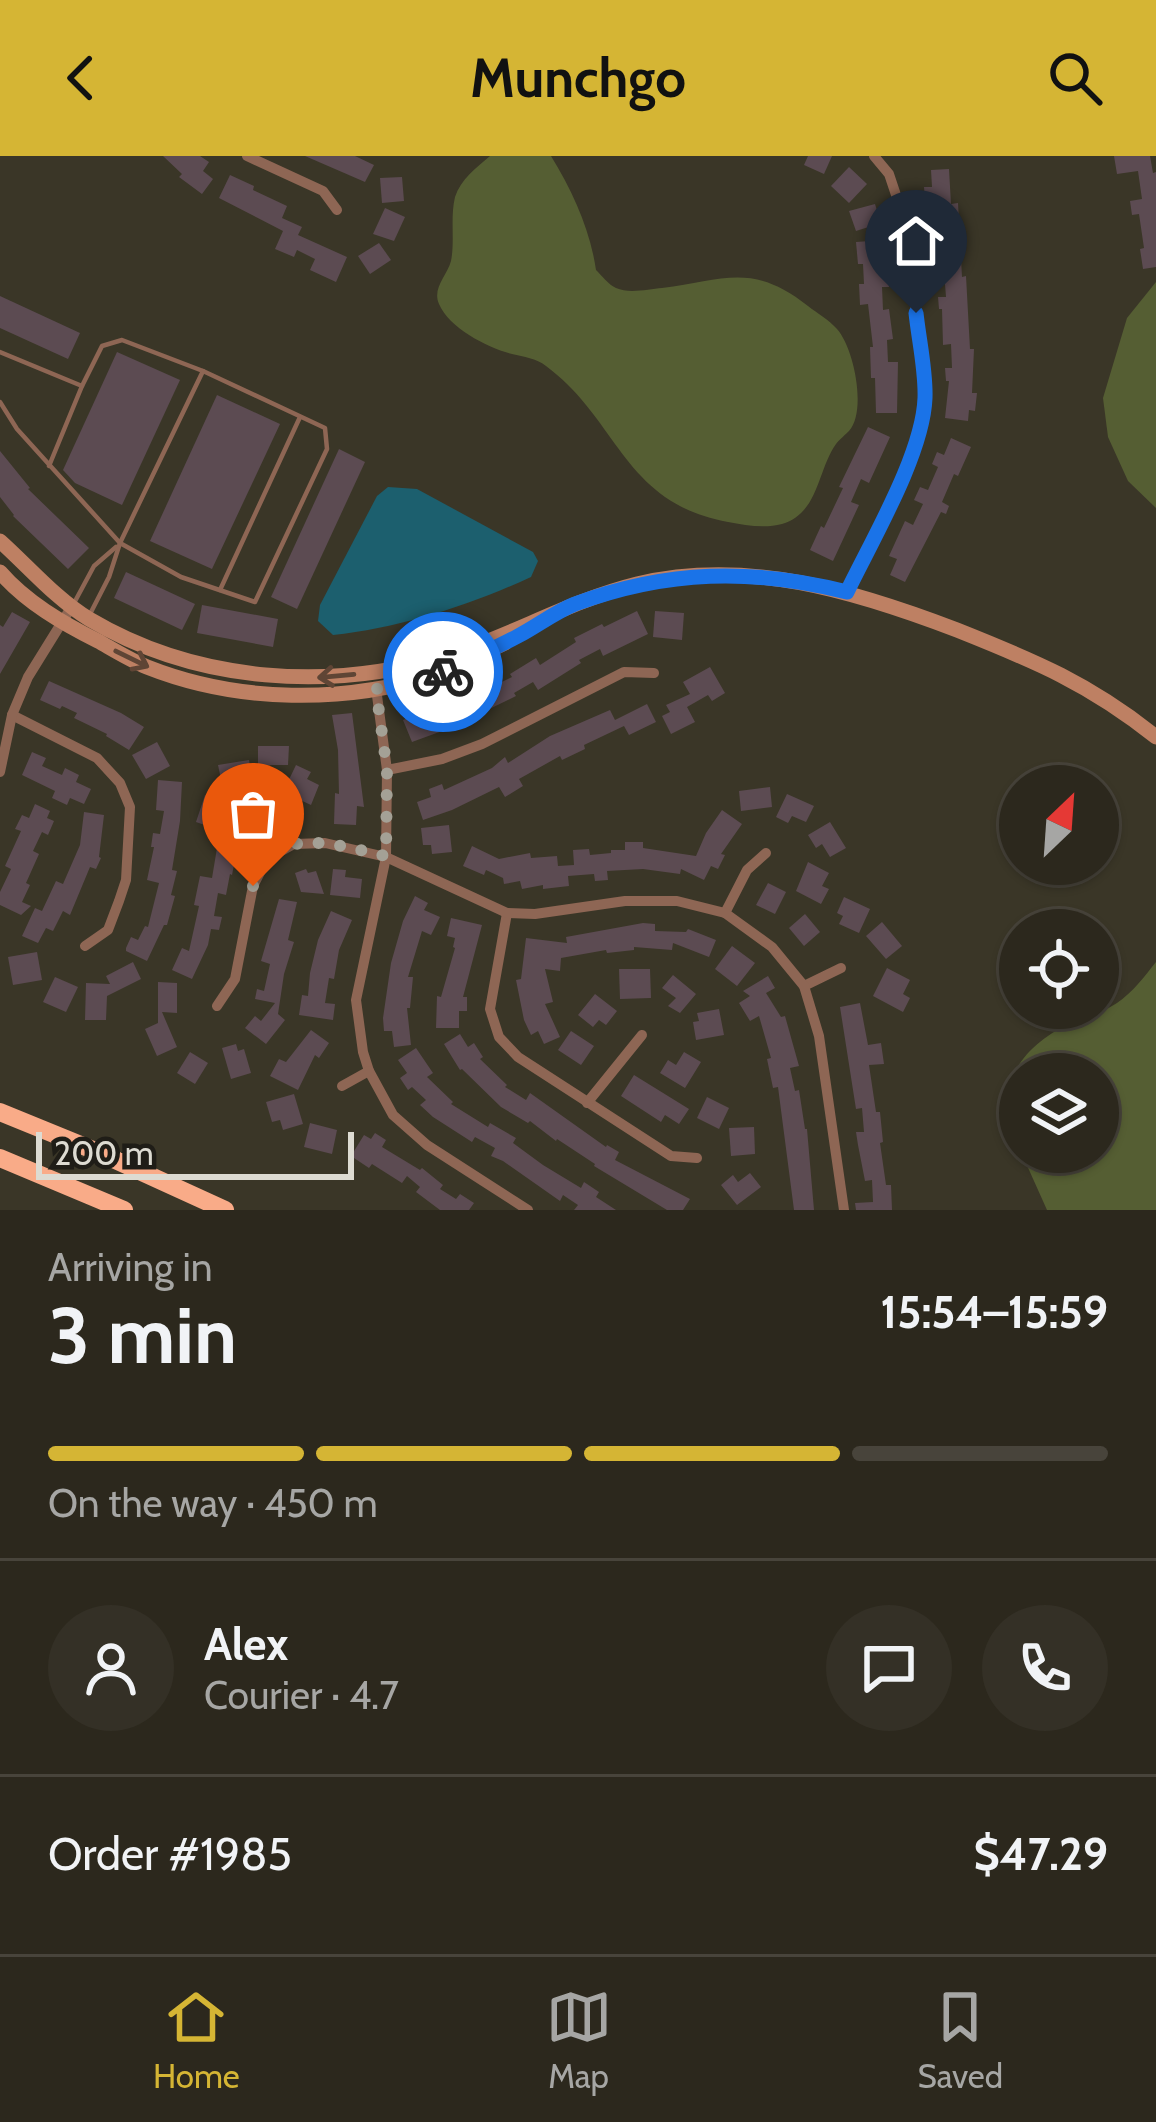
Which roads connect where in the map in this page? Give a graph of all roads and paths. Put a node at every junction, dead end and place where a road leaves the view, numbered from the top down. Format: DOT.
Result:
graph roads {
  1 [pos="247,156"];
  2 [pos="874,156"];
  3 [pos="337,210"];
  4 [pos="0,352"];
  5 [pos="203,371"];
  6 [pos="82,386"];
  7 [pos="0,402"];
  8 [pos="300,417"];
  9 [pos="49,466"];
  10 [pos="0,541"];
  11 [pos="120,543"];
  12 [pos="94,566"];
  13 [pos="0,572"];
  14 [pos="110,577"];
  15 [pos="220,590"];
  16 [pos="847,592"];
  17 [pos="72,606"];
  18 [pos="88,618"];
  19 [pos="63,623"];
  20 [pos="654,673"];
  21 [pos="376,681"];
  22 [pos="12,716"];
  23 [pos="1156,737"];
  24 [pos="387,770"];
  25 [pos="0,772"];
  26 [pos="264,821"];
  27 [pos="282,850"];
  28 [pos="766,853"];
  29 [pos="386,856"];
  30 [pos="507,913"];
  31 [pos="725,913"];
  32 [pos="85,946"];
  33 [pos="841,968"];
  34 [pos="804,986"];
  35 [pos="217,1006"];
  36 [pos="642,1035"];
  37 [pos="369,1071"];
  38 [pos="342,1086"];
  39 [pos="587,1103"];
  40 [pos="0,1111"];
  41 [pos="697,1158"];
  42 [pos="0,1162"];
  43 [pos="122,1210"];
  44 [pos="225,1210"];
  45 [pos="528,1210"];
  46 [pos="844,1210"];
  1 -- 3 [label="street"];
  2 -- 16 [label="street"];
  4 -- 6 [label="lane"];
  5 -- 6 [label="lane"];
  5 -- 8 [label="lane"];
  5 -- 11 [label="lane"];
  6 -- 9 [label="lane"];
  7 -- 9 [label="lane"];
  8 -- 15 [label="lane"];
  8 -- 15 [label="lane"];
  9 -- 11 [label="lane"];
  10 -- 17 [label="street"];
  11 -- 12 [label="lane"];
  11 -- 14 [label="lane"];
  11 -- 15 [label="lane"];
  12 -- 14 [label="lane"];
  12 -- 17 [label="lane"];
  13 -- 19 [label="street"];
  14 -- 18 [label="lane"];
  16 -- 21 [label="street"];
  16 -- 23 [label="street"];
  17 -- 18 [label="street"];
  17 -- 19 [label="street"];
  18 -- 19 [label="street"];
  21 -- 18 [label="street, one-way"];
  19 -- 21 [label="street, one-way"];
  19 -- 22 [label="street"];
  20 -- 24 [label="street"];
  21 -- 24 [label="street"];
  22 -- 25 [label="street"];
  22 -- 32 [label="street"];
  24 -- 29 [label="street"];
  26 -- 27 [label="lane"];
  27 -- 29 [label="street"];
  27 -- 35 [label="street"];
  28 -- 31 [label="street"];
  29 -- 30 [label="street"];
  29 -- 37 [label="street"];
  30 -- 31 [label="street"];
  30 -- 39 [label="street"];
  31 -- 34 [label="street"];
  33 -- 34 [label="street"];
  34 -- 46 [label="street"];
  36 -- 39 [label="street"];
  37 -- 38 [label="street"];
  37 -- 45 [label="street"];
  39 -- 41 [label="street"];
  40 -- 44 [label="highway"];
  42 -- 43 [label="highway"];
}
